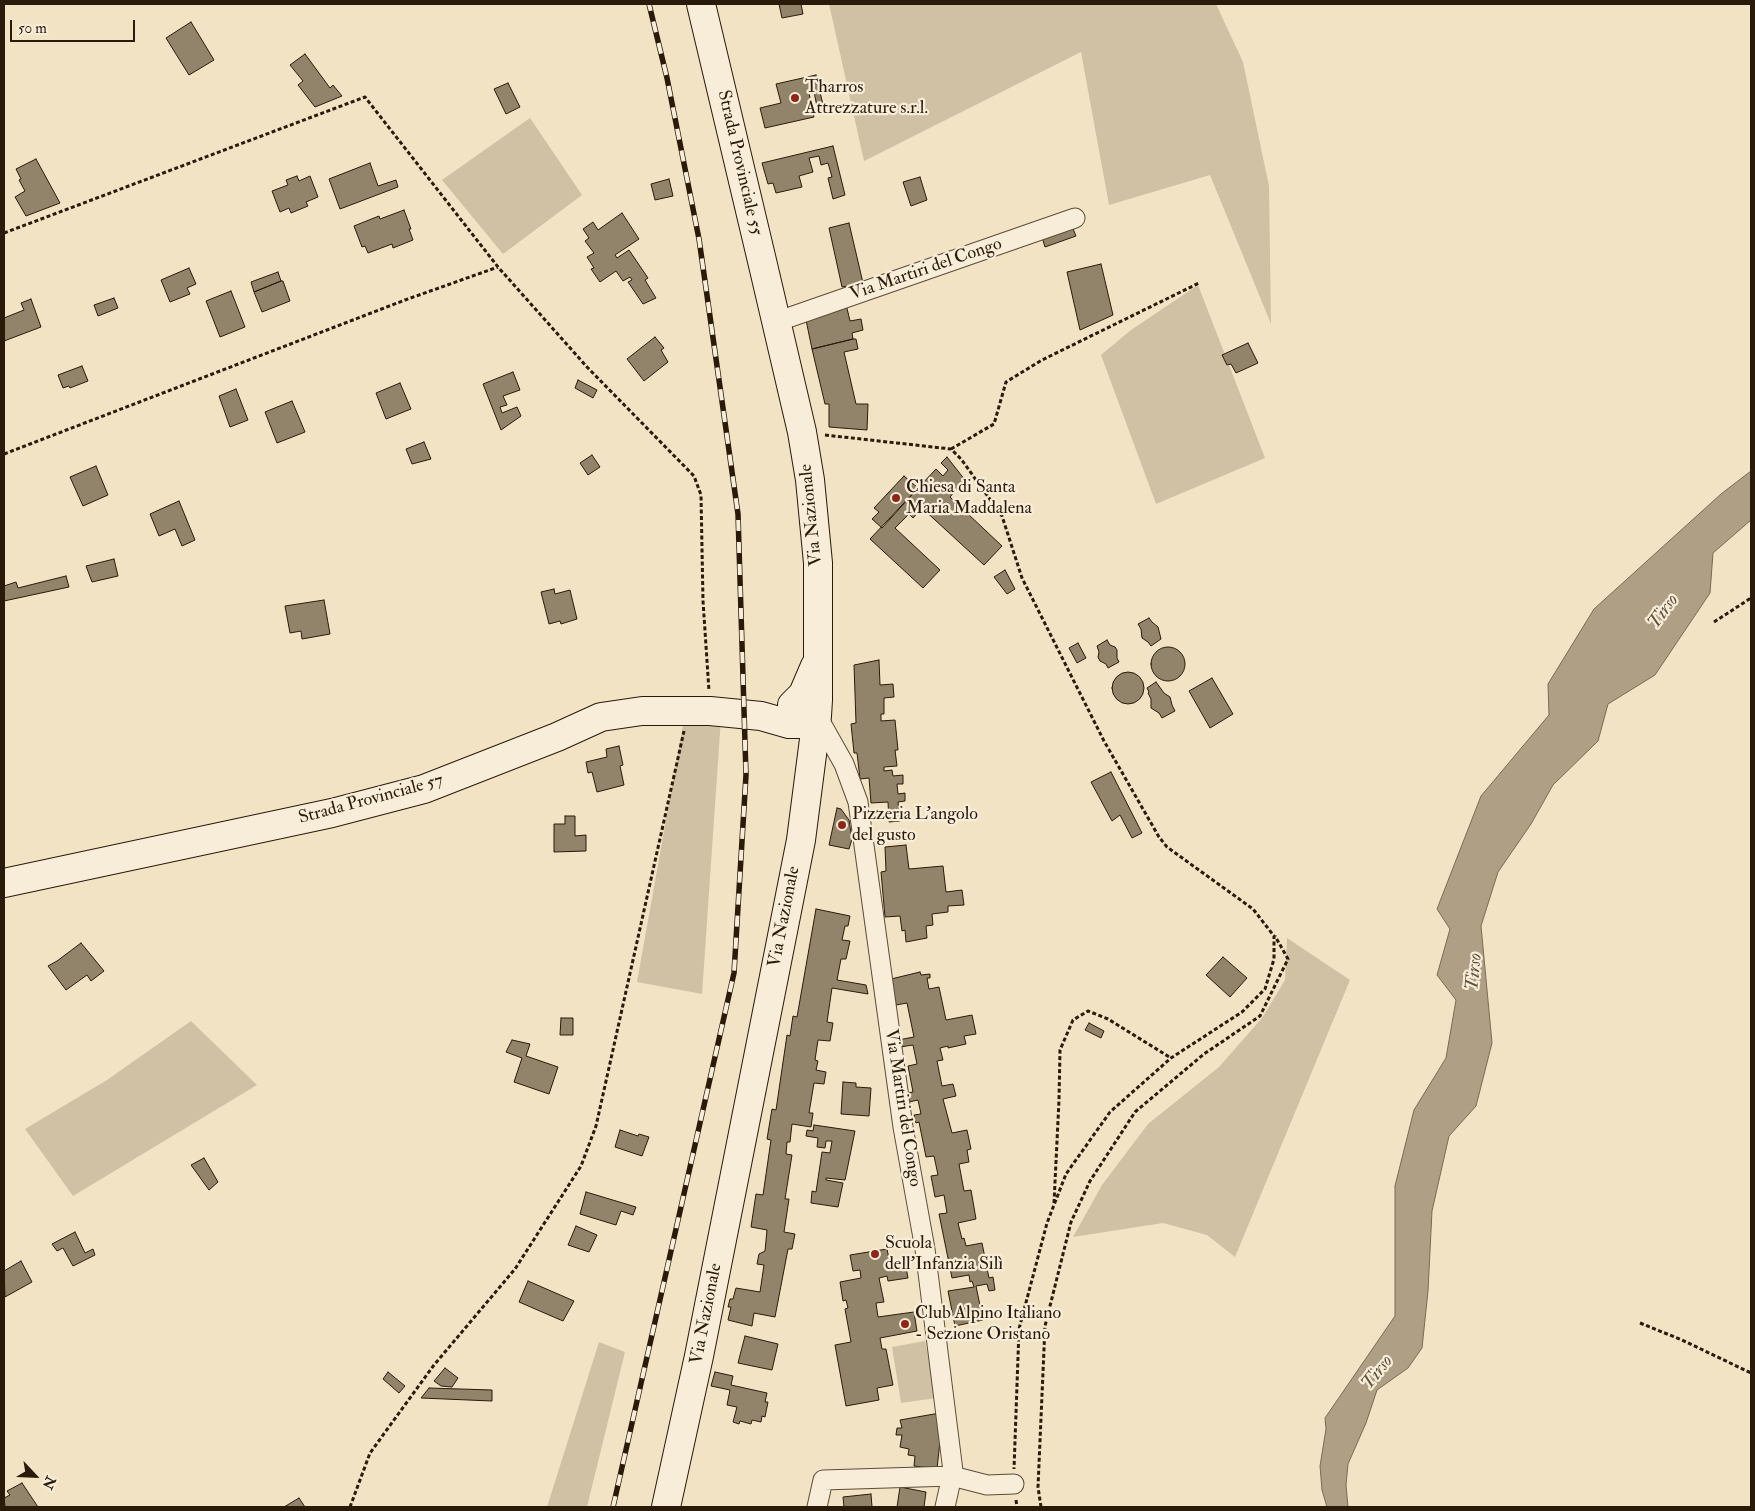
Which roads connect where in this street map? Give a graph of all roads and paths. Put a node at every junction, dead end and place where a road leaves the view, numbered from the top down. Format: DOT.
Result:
graph roads {
  1 [pos="701,4"];
  2 [pos="1075,218"];
  3 [pos="4,233"];
  4 [pos="498,267"];
  5 [pos="1199,283"];
  6 [pos="776,322"];
  7 [pos="802,432"];
  8 [pos="951,449"];
  9 [pos="4,454"];
  10 [pos="1751,598"];
  11 [pos="1714,622"];
  12 [pos="818,658"];
  13 [pos="699,711"];
  14 [pos="790,715"];
  15 [pos="817,716"];
  16 [pos="800,840"];
  17 [pos="4,883"];
  18 [pos="1274,936"];
  19 [pos="1171,1058"];
  20 [pos="1053,1206"];
  21 [pos="1640,1323"];
  22 [pos="1751,1373"];
  23 [pos="952,1476"];
  24 [pos="1014,1484"];
  25 [pos="350,1507"];
  26 [pos="666,1507"];
  27 [pos="817,1507"];
  28 [pos="945,1507"];
  29 [pos="1017,1507"];
  30 [pos="1041,1507"];
  1 -- 6 [label="main road, Strada Provinciale 55"];
  2 -- 6 [label="street, Via Martiri del Congo"];
  3 -- 4 [label="path"];
  4 -- 9 [label="path"];
  4 -- 13 [label="path"];
  5 -- 8 [label="path"];
  6 -- 7 [label="main road, Via Nazionale"];
  7 -- 8 [label="path"];
  7 -- 12 [label="main road, Via Nazionale"];
  8 -- 18 [label="path"];
  10 -- 11 [label="path"];
  12 -- 14 [label="main road"];
  12 -- 15 [label="main road, Via Nazionale"];
  13 -- 14 [label="main road, Strada Provinciale 57"];
  13 -- 17 [label="main road, Strada Provinciale 57"];
  13 -- 25 [label="path"];
  14 -- 15 [label="main road"];
  14 -- 16 [label="main road"];
  15 -- 16 [label="main road, Via Nazionale"];
  15 -- 23 [label="street, Via Martiri del Congo"];
  16 -- 26 [label="main road, Via Nazionale"];
  18 -- 19 [label="path"];
  18 -- 30 [label="path"];
  19 -- 20 [label="path"];
  19 -- 20 [label="path"];
  20 -- 24 [label="path"];
  21 -- 22 [label="path"];
  23 -- 24 [label="street"];
  23 -- 27 [label="street"];
  23 -- 28 [label="street, Via Martiri del Congo"];
  24 -- 29 [label="path"];
}
